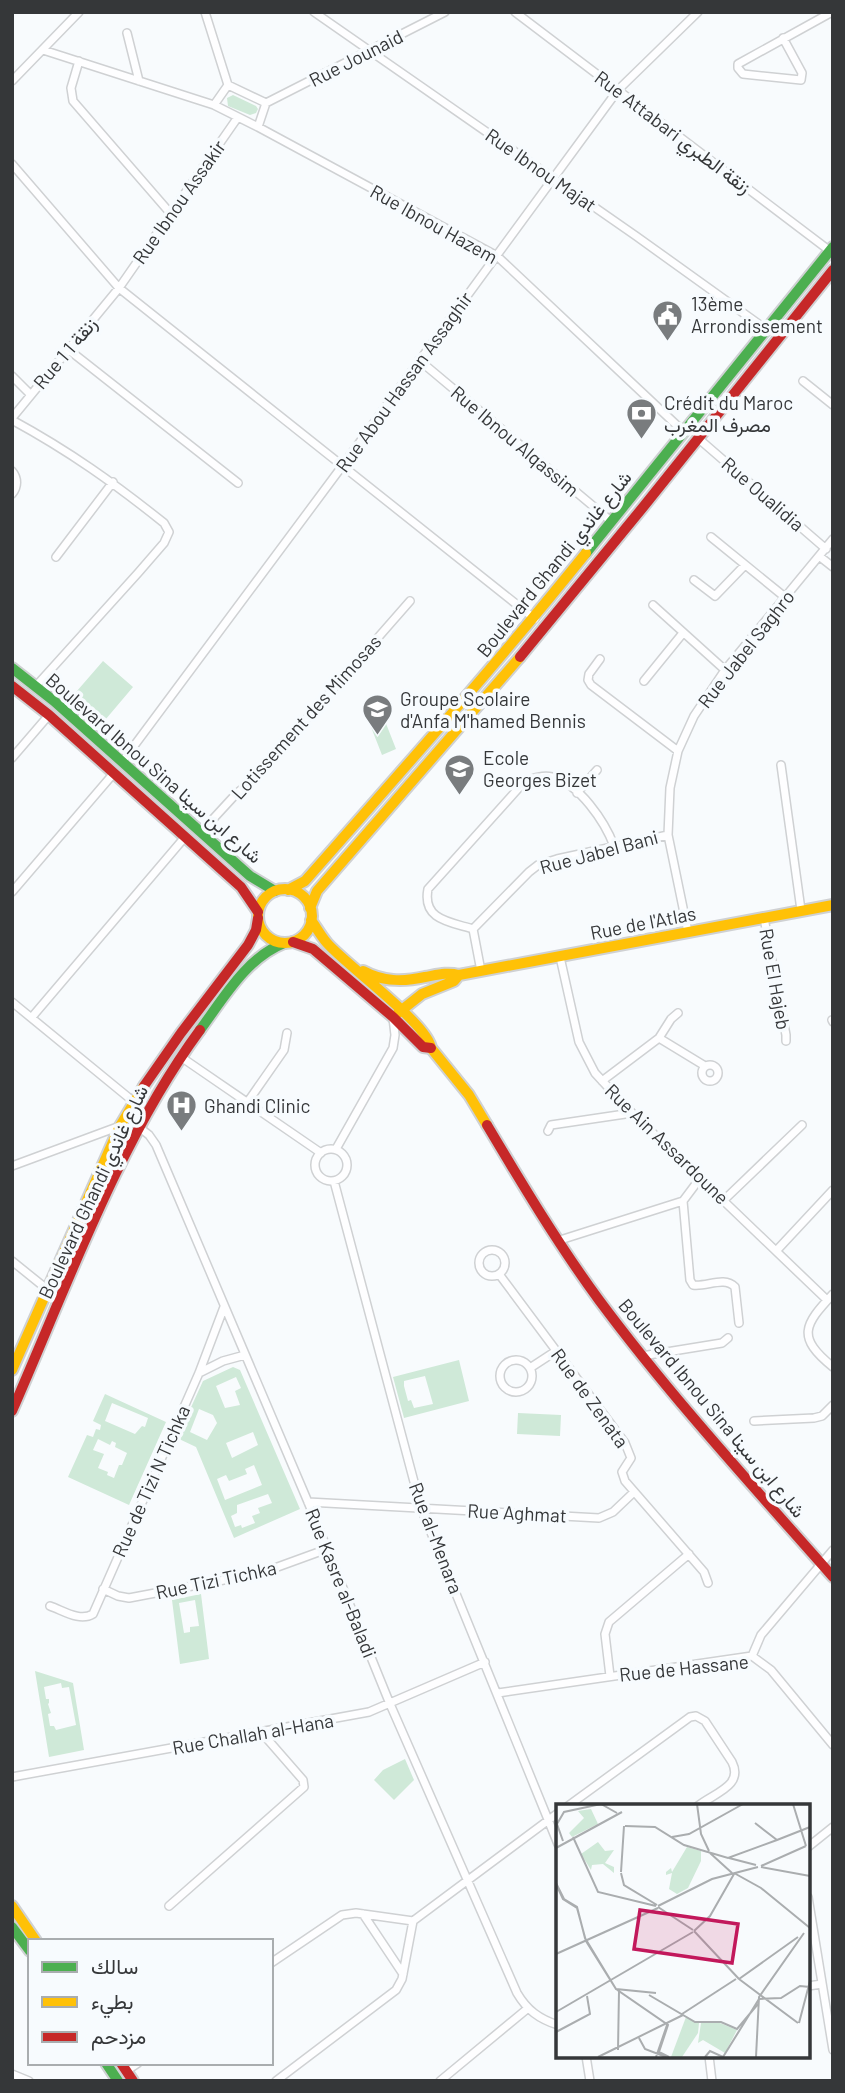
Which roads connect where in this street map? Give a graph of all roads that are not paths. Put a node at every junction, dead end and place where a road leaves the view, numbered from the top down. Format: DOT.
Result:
graph roads {
  1 [pos="79,12"];
  2 [pos="205,12"];
  3 [pos="314,12"];
  4 [pos="445,12"];
  5 [pos="515,12"];
  6 [pos="698,12"];
  7 [pos="832,12"];
  8 [pos="127,33"];
  9 [pos="783,38"];
  10 [pos="43,50"];
  11 [pos="371,51"];
  12 [pos="79,61"];
  13 [pos="12,81"];
  14 [pos="139,81"];
  15 [pos="228,85"];
  16 [pos="618,90"];
  17 [pos="266,103"];
  18 [pos="214,105"];
  19 [pos="239,117"];
  20 [pos="258,127"];
  21 [pos="12,163"];
  22 [pos="552,178"];
  23 [pos="171,214"];
  24 [pos="831,249"];
  25 [pos="497,256"];
  26 [pos="833,270"];
  27 [pos="119,288"];
  28 [pos="767,330"];
  29 [pos="69,350"];
  30 [pos="419,360"];
  31 [pos="12,376"];
  32 [pos="803,381"];
  33 [pos="30,394"];
  34 [pos="833,405"];
  35 [pos="12,419"];
  36 [pos="684,432"];
  37 [pos="699,439"];
  38 [pos="343,465"];
  39 [pos="12,471"];
  40 [pos="113,482"];
  41 [pos="238,483"];
  42 [pos="12,494"];
  43 [pos="612,522"];
  44 [pos="711,537"];
  45 [pos="833,539"];
  46 [pos="826,549"];
  47 [pos="56,556"];
  48 [pos="819,556"];
  49 [pos="745,565"];
  50 [pos="833,566"];
  51 [pos="694,580"];
  52 [pos="786,598"];
  53 [pos="410,601"];
  54 [pos="653,605"];
  55 [pos="534,618"];
  56 [pos="546,627"];
  57 [pos="683,633"];
  58 [pos="600,659"];
  59 [pos="12,668"];
  60 [pos="725,670"];
  61 [pos="644,681"];
  62 [pos="12,686"];
  63 [pos="36,686"];
  64 [pos="49,715"];
  65 [pos="678,751"];
  66 [pos="12,758"];
  67 [pos="121,762"];
  68 [pos="781,765"];
  69 [pos="597,770"];
  70 [pos="114,773"];
  71 [pos="577,793"];
  72 [pos="201,832"];
  73 [pos="668,835"];
  74 [pos="185,838"];
  75 [pos="614,846"];
  76 [pos="288,890"];
  77 [pos="275,891"];
  78 [pos="12,892"];
  79 [pos="833,905"];
  80 [pos="310,908"];
  81 [pos="801,910"];
  82 [pos="258,915"];
  83 [pos="764,918"];
  84 [pos="311,920"];
  85 [pos="472,929"];
  86 [pos="688,932"];
  87 [pos="288,942"];
  88 [pos="560,957"];
  89 [pos="348,963"];
  90 [pos="481,971"];
  91 [pos="459,975"];
  92 [pos="779,996"];
  93 [pos="769,998"];
  94 [pos="12,1002"];
  95 [pos="678,1013"];
  96 [pos="397,1014"];
  97 [pos="32,1017"];
  98 [pos="287,1033"];
  99 [pos="659,1038"];
  100 [pos="786,1041"];
  101 [pos="181,1057"];
  102 [pos="705,1066"];
  103 [pos="602,1082"];
  104 [pos="134,1102"];
  105 [pos="247,1102"];
  106 [pos="632,1113"];
  107 [pos="802,1125"];
  108 [pos="120,1126"];
  109 [pos="140,1128"];
  110 [pos="548,1131"];
  111 [pos="336,1149"];
  112 [pos="321,1153"];
  113 [pos="12,1166"];
  114 [pos="701,1177"];
  115 [pos="334,1181"];
  116 [pos="833,1190"];
  117 [pos="724,1199"];
  118 [pos="683,1201"];
  119 [pos="558,1241"];
  120 [pos="777,1250"];
  121 [pos="12,1261"];
  122 [pos="499,1274"];
  123 [pos="48,1290"];
  124 [pos="830,1297"];
  125 [pos="224,1306"];
  126 [pos="739,1324"];
  127 [pos="728,1338"];
  128 [pos="556,1351"];
  129 [pos="245,1355"];
  130 [pos="642,1356"];
  131 [pos="833,1367"];
  132 [pos="530,1368"];
  133 [pos="12,1370"];
  134 [pos="199,1373"];
  135 [pos="833,1405"];
  136 [pos="12,1411"];
  137 [pos="754,1421"];
  138 [pos="634,1492"];
  139 [pos="308,1502"];
  140 [pos="421,1508"];
  141 [pos="327,1549"];
  142 [pos="833,1550"];
  143 [pos="689,1554"];
  144 [pos="821,1564"];
  145 [pos="833,1577"];
  146 [pos="708,1583"];
  147 [pos="103,1589"];
  148 [pos="50,1606"];
  149 [pos="752,1656"];
  150 [pos="485,1662"];
  151 [pos="610,1676"];
  152 [pos="498,1693"];
  153 [pos="390,1704"];
  154 [pos="262,1733"];
  155 [pos="833,1745"];
  156 [pos="12,1777"];
  157 [pos="571,1804"];
  158 [pos="701,1804"];
  159 [pos="556,1814"];
  160 [pos="548,1820"];
  161 [pos="833,1827"];
  162 [pos="556,1839"];
  163 [pos="810,1845"];
  164 [pos="467,1881"];
  165 [pos="12,1906"];
  166 [pos="169,1906"];
  167 [pos="810,1910"];
  168 [pos="363,1914"];
  169 [pos="413,1921"];
  170 [pos="12,1927"];
  171 [pos="35,1939"];
  172 [pos="28,1948"];
  173 [pos="273,1964"];
  174 [pos="403,1974"];
  175 [pos="822,1984"];
  176 [pos="810,1986"];
  177 [pos="527,2009"];
  178 [pos="556,2024"];
  179 [pos="833,2050"];
  180 [pos="586,2058"];
  181 [pos="709,2058"];
  182 [pos="107,2065"];
  183 [pos="12,2074"];
  184 [pos="29,2081"];
  185 [pos="118,2081"];
  186 [pos="276,2081"];
  187 [pos="440,2081"];
  188 [pos="590,2081"];
  189 [pos="712,2081"];
  1 -- 10 [label="street"];
  2 -- 15 [label="street"];
  3 -- 11 [label="street, Rue Ibnou Majat"];
  4 -- 11 [label="street, Rue Jounaid"];
  5 -- 16 [label="street, Rue Attabari زنقة الطبري"];
  6 -- 16 [label="street, Rue Abou Hassan Assaghir"];
  7 -- 9 [label="street"];
  8 -- 14 [label="street"];
  9 -- 9 [label="street"];
  10 -- 12 [label="street"];
  10 -- 13 [label="street"];
  11 -- 17 [label="street, Rue Jounaid"];
  11 -- 22 [label="street, Rue Ibnou Majat"];
  12 -- 14 [label="street"];
  12 -- 23 [label="street"];
  14 -- 18 [label="street"];
  15 -- 17 [label="street"];
  15 -- 18 [label="street"];
  16 -- 22 [label="street, Rue Abou Hassan Assaghir"];
  16 -- 24 [label="street, Rue Attabari زنقة الطبري"];
  17 -- 20 [label="street"];
  18 -- 19 [label="street, Rue Ibnou Hazem"];
  19 -- 20 [label="street, Rue Ibnou Hazem"];
  19 -- 23 [label="street, Rue Ibnou Assakir"];
  20 -- 25 [label="street, Rue Ibnou Hazem"];
  21 -- 27 [label="street"];
  22 -- 25 [label="street, Rue Abou Hassan Assaghir"];
  22 -- 28 [label="street, Rue Ibnou Majat"];
  23 -- 27 [label="street, Rue Ibnou Assakir"];
  24 -- 28 [label="main road, Boulevard Ghandi شارع غاندي"];
  25 -- 30 [label="street, Rue Abou Hassan Assaghir"];
  25 -- 36 [label="street, Rue Ibnou Hazem"];
  26 -- 37 [label="main road, Boulevard Ghandi شارع غاندي"];
  27 -- 29 [label="street, Rue 1 زنقة 1"];
  27 -- 38 [label="street"];
  28 -- 36 [label="main road, Boulevard Ghandi شارع غاندي"];
  29 -- 33 [label="street, Rue 1 زنقة 1"];
  29 -- 41 [label="street"];
  30 -- 38 [label="street, Rue Abou Hassan Assaghir"];
  30 -- 43 [label="street, Rue Ibnou Alqassim"];
  31 -- 33 [label="street"];
  32 -- 34 [label="street"];
  33 -- 35 [label="street, Rue 1 زنقة 1"];
  35 -- 40 [label="street"];
  36 -- 43 [label="main road, Boulevard Ghandi شارع غاندي"];
  37 -- 46 [label="street, Rue Oualidia"];
  37 -- 56 [label="main road, Boulevard Ghandi شارع غاندي"];
  38 -- 55 [label="street"];
  38 -- 67 [label="street, Rue Abou Hassan Assaghir"];
  39 -- 42 [label="street"];
  40 -- 47 [label="street"];
  40 -- 63 [label="street"];
  43 -- 55 [label="main road, Boulevard Ghandi شارع غاندي"];
  44 -- 49 [label="street"];
  45 -- 46 [label="street, Rue Jabel Saghro"];
  46 -- 48 [label="street, Rue Jabel Saghro"];
  48 -- 50 [label="street"];
  48 -- 52 [label="street, Rue Jabel Saghro"];
  49 -- 51 [label="street"];
  49 -- 52 [label="street"];
  52 -- 60 [label="street, Rue Jabel Saghro"];
  53 -- 72 [label="street, Lotissement des Mimosas"];
  54 -- 57 [label="street"];
  55 -- 56 [label="street"];
  55 -- 76 [label="main road, Boulevard Ghandi شارع غاندي"];
  56 -- 80 [label="main road, Boulevard Ghandi شارع غاندي"];
  57 -- 60 [label="street"];
  57 -- 61 [label="street"];
  58 -- 65 [label="street"];
  59 -- 63 [label="main road, Boulevard Ibnou Sina شارع ابن سينا"];
  60 -- 65 [label="street, Rue Jabel Saghro"];
  62 -- 64 [label="main road, Boulevard Ibnou Sina شارع ابن سينا"];
  63 -- 67 [label="main road, Boulevard Ibnou Sina شارع ابن سينا"];
  64 -- 66 [label="street"];
  64 -- 70 [label="main road, Boulevard Ibnou Sina شارع ابن سينا"];
  65 -- 73 [label="street, Rue Jabel Saghro"];
  67 -- 72 [label="main road, Boulevard Ibnou Sina شارع ابن سينا"];
  68 -- 81 [label="street"];
  69 -- 71 [label="street"];
  70 -- 74 [label="main road, Boulevard Ibnou Sina شارع ابن سينا"];
  70 -- 78 [label="street"];
  71 -- 75 [label="street"];
  71 -- 85 [label="street"];
  72 -- 77 [label="main road, Boulevard Ibnou Sina شارع ابن سينا"];
  73 -- 75 [label="street, Rue Jabel Bani"];
  73 -- 86 [label="street, Rue Jabel Saghro"];
  74 -- 82 [label="main road, Boulevard Ibnou Sina شارع ابن سينا"];
  74 -- 97 [label="street"];
  75 -- 85 [label="street, Rue Jabel Bani"];
  76 -- 77 [label="main road"];
  76 -- 80 [label="main road"];
  77 -- 82 [label="main road"];
  79 -- 81 [label="main road, Rue de l'Atlas"];
  80 -- 84 [label="main road"];
  81 -- 83 [label="main road, Rue de l'Atlas"];
  82 -- 87 [label="main road"];
  82 -- 104 [label="main road, Boulevard Ghandi شارع غاندي"];
  83 -- 86 [label="main road, Rue de l'Atlas"];
  83 -- 92 [label="street, Rue El Hajeb"];
  84 -- 87 [label="main road"];
  84 -- 89 [label="main road, Boulevard Ibnou Sina شارع ابن سينا"];
  85 -- 90 [label="street"];
  86 -- 88 [label="main road, Rue de l'Atlas"];
  87 -- 96 [label="main road, Boulevard Ibnou Sina شارع ابن سينا"];
  87 -- 101 [label="main road, Boulevard Ghandi شارع غاندي"];
  88 -- 90 [label="main road, Rue de l'Atlas"];
  88 -- 103 [label="street, Rue Ain Assardoune"];
  89 -- 91 [label="main road, Rue de l'Atlas"];
  89 -- 96 [label="main road, Boulevard Ibnou Sina شارع ابن سينا"];
  90 -- 91 [label="main road, Rue de l'Atlas"];
  91 -- 96 [label="main road, Rue de l'Atlas"];
  92 -- 93 [label="street"];
  92 -- 100 [label="street, Rue El Hajeb"];
  94 -- 97 [label="street"];
  95 -- 99 [label="street"];
  96 -- 111 [label="street"];
  96 -- 119 [label="main road, Boulevard Ibnou Sina شارع ابن سينا"];
  97 -- 104 [label="street"];
  98 -- 105 [label="street"];
  99 -- 102 [label="street"];
  99 -- 103 [label="street"];
  101 -- 105 [label="street"];
  101 -- 109 [label="main road, Boulevard Ghandi شارع غاندي"];
  103 -- 106 [label="street, Rue Ain Assardoune"];
  104 -- 108 [label="main road, Boulevard Ghandi شارع غاندي"];
  105 -- 112 [label="street"];
  106 -- 110 [label="street"];
  106 -- 114 [label="street, Rue Ain Assardoune"];
  107 -- 117 [label="street"];
  108 -- 113 [label="street"];
  108 -- 123 [label="main road, Boulevard Ghandi شارع غاندي"];
  109 -- 125 [label="street, Rue Kasre al-Baladi"];
  109 -- 136 [label="main road, Boulevard Ghandi شارع غاندي"];
  111 -- 112 [label="street"];
  111 -- 115 [label="street"];
  112 -- 115 [label="street"];
  114 -- 117 [label="street, Rue Ain Assardoune"];
  114 -- 118 [label="street"];
  115 -- 140 [label="street, Rue al-Menara"];
  116 -- 120 [label="street"];
  117 -- 120 [label="street, Rue Ain Assardoune"];
  118 -- 119 [label="street"];
  118 -- 126 [label="street"];
  119 -- 130 [label="main road, Boulevard Ibnou Sina شارع ابن سينا"];
  120 -- 124 [label="street, Rue Ain Assardoune"];
  121 -- 123 [label="street"];
  122 -- 128 [label="street, Rue de Zenata"];
  123 -- 133 [label="main road, Boulevard Ghandi شارع غاندي"];
  124 -- 131 [label="street"];
  125 -- 129 [label="street, Rue Kasre al-Baladi"];
  125 -- 134 [label="street, Rue de Tizi N Tichka"];
  127 -- 130 [label="street"];
  128 -- 132 [label="street"];
  128 -- 138 [label="street, Rue de Zenata"];
  129 -- 134 [label="street"];
  129 -- 139 [label="street, Rue Kasre al-Baladi"];
  130 -- 144 [label="main road, Boulevard Ibnou Sina شارع ابن سينا"];
  132 -- 132 [label="street"];
  134 -- 147 [label="street, Rue de Tizi N Tichka"];
  135 -- 137 [label="street"];
  138 -- 140 [label="street, Rue Aghmat"];
  138 -- 143 [label="street"];
  139 -- 140 [label="street, Rue Aghmat"];
  139 -- 141 [label="street, Rue Kasre al-Baladi"];
  140 -- 150 [label="street, Rue al-Menara"];
  141 -- 147 [label="street, Rue Tizi Tichka"];
  141 -- 153 [label="street, Rue Kasre al-Baladi"];
  142 -- 144 [label="street"];
  143 -- 146 [label="street"];
  143 -- 151 [label="street"];
  144 -- 145 [label="main road, Boulevard Ibnou Sina شارع ابن سينا"];
  144 -- 149 [label="street"];
  147 -- 148 [label="street, Rue de Tizi N Tichka"];
  149 -- 151 [label="street, Rue de Hassane"];
  149 -- 155 [label="street, Rue de Hassane"];
  150 -- 152 [label="street, Rue al-Menara"];
  150 -- 153 [label="street, Rue Challah al-Hana"];
  151 -- 152 [label="street, Rue de Hassane"];
  152 -- 160 [label="street, Rue al-Menara"];
  153 -- 154 [label="street, Rue Challah al-Hana"];
  153 -- 164 [label="street, Rue Kasre al-Baladi"];
  154 -- 156 [label="street, Rue Challah al-Hana"];
  154 -- 166 [label="street"];
  157 -- 158 [label="street"];
  159 -- 160 [label="street"];
  160 -- 162 [label="street, Rue al-Menara"];
  160 -- 164 [label="street"];
  161 -- 163 [label="street"];
  164 -- 169 [label="street"];
  164 -- 177 [label="street, Rue Kasre al-Baladi"];
  165 -- 171 [label="main road"];
  167 -- 175 [label="street"];
  168 -- 169 [label="street"];
  168 -- 173 [label="street"];
  168 -- 174 [label="street"];
  169 -- 174 [label="street"];
  170 -- 172 [label="main road"];
  174 -- 186 [label="street"];
  175 -- 176 [label="street"];
  175 -- 179 [label="street"];
  177 -- 178 [label="street"];
  177 -- 187 [label="street"];
  180 -- 188 [label="street"];
  181 -- 189 [label="street"];
  182 -- 185 [label="main road"];
  183 -- 184 [label="street"];
}
